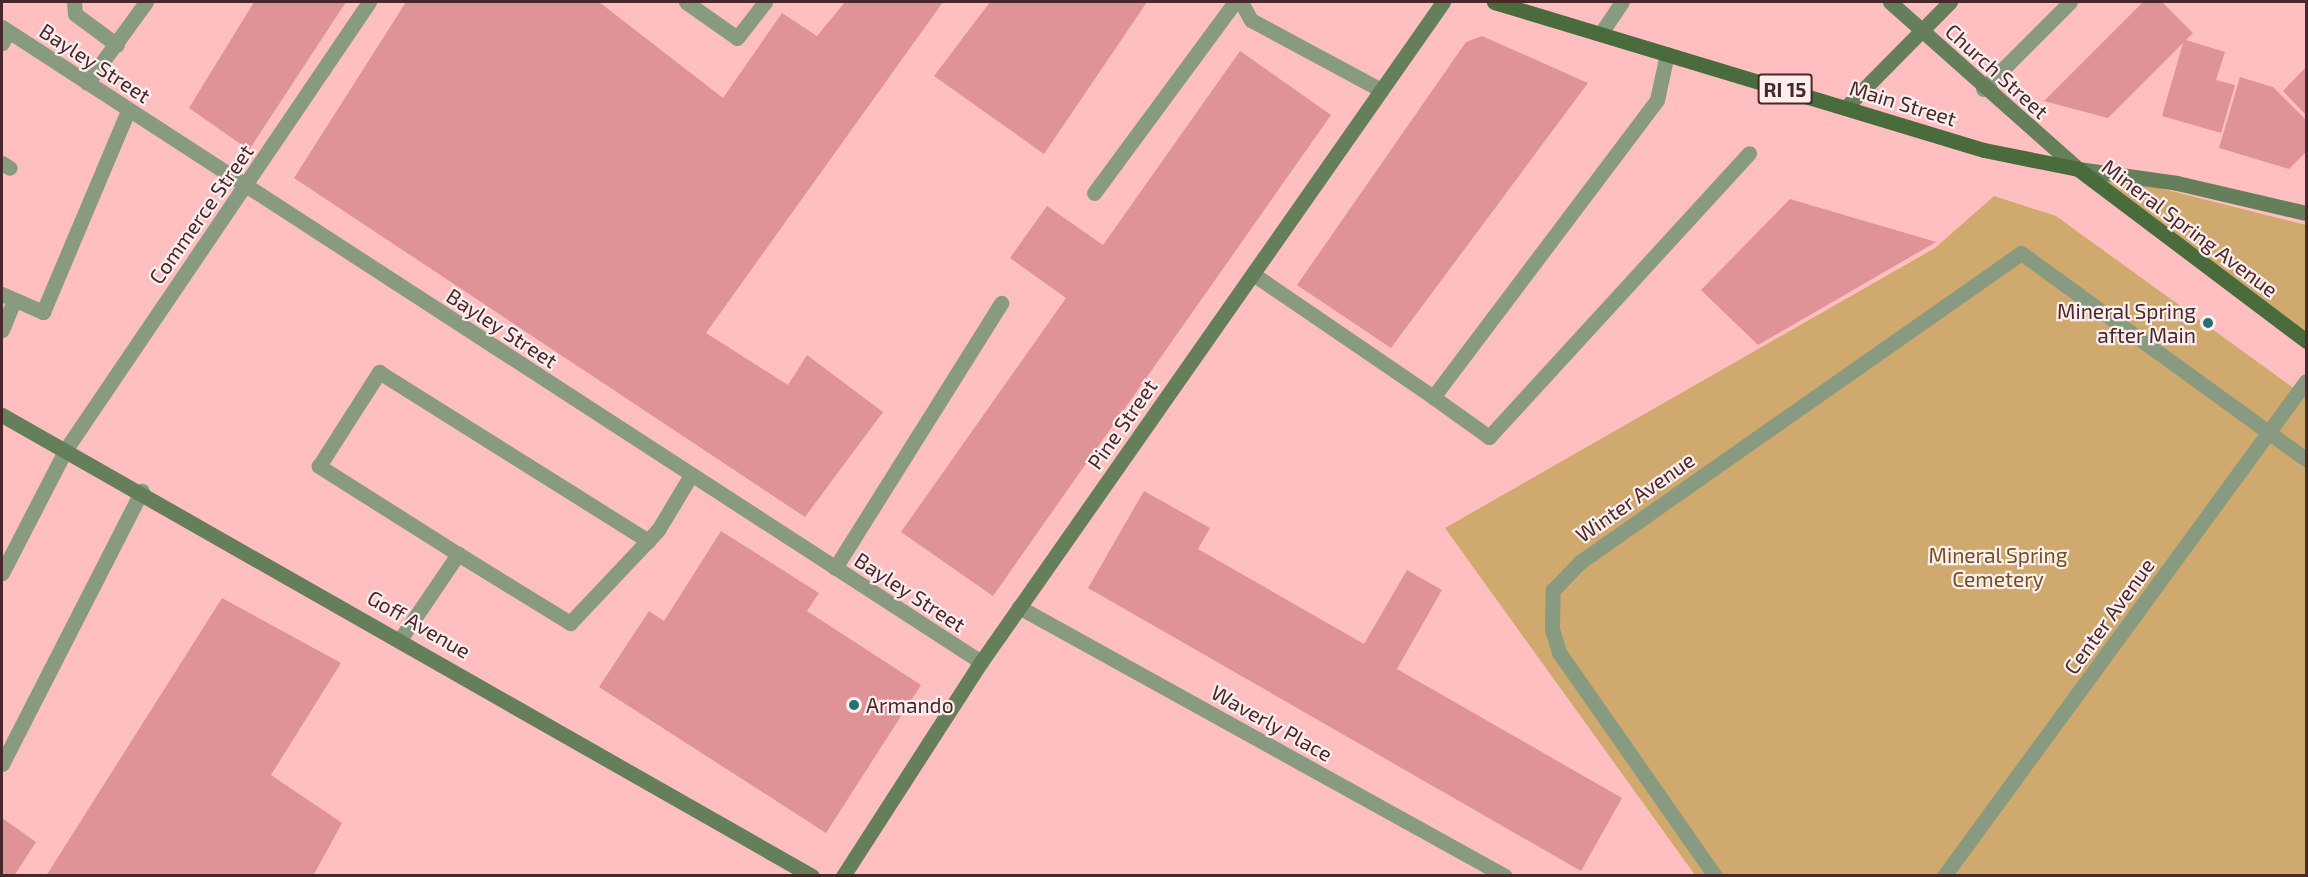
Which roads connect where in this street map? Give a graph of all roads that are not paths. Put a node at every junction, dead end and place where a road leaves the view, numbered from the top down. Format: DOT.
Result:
graph roads {
  1 [pos="74,2"];
  2 [pos="146,2"];
  3 [pos="369,2"];
  4 [pos="686,2"];
  5 [pos="765,2"];
  6 [pos="1234,2"];
  7 [pos="1241,2"];
  8 [pos="1443,2"];
  9 [pos="1494,2"];
  10 [pos="1622,2"];
  11 [pos="1890,2"];
  12 [pos="1950,2"];
  13 [pos="2070,2"];
  14 [pos="1921,30"];
  15 [pos="1601,33"];
  16 [pos="4,34"];
  17 [pos="117,45"];
  18 [pos="1667,54"];
  19 [pos="87,83"];
  20 [pos="1983,89"];
  21 [pos="1382,90"];
  22 [pos="1845,106"];
  23 [pos="128,111"];
  24 [pos="1749,153"];
  25 [pos="2078,169"];
  26 [pos="244,186"];
  27 [pos="1094,193"];
  28 [pos="2307,213"];
  29 [pos="1252,274"];
  30 [pos="8,297"];
  31 [pos="1001,303"];
  32 [pos="2,330"];
  33 [pos="2307,341"];
  34 [pos="2307,381"];
  35 [pos="1433,397"];
  36 [pos="2,416"];
  37 [pos="2270,432"];
  38 [pos="66,449"];
  39 [pos="2307,459"];
  40 [pos="691,475"];
  41 [pos="142,491"];
  42 [pos="648,541"];
  43 [pos="458,554"];
  44 [pos="835,568"];
  45 [pos="2,573"];
  46 [pos="1019,607"];
  47 [pos="402,638"];
  48 [pos="981,662"];
  49 [pos="2,764"];
  50 [pos="812,876"];
  51 [pos="843,876"];
  52 [pos="1505,876"];
  53 [pos="1715,876"];
  54 [pos="1944,876"];
  1 -- 17 [label="street"];
  2 -- 17 [label="street"];
  3 -- 26 [label="street, Commerce Street"];
  4 -- 5 [label="street"];
  6 -- 27 [label="street"];
  7 -- 21 [label="street"];
  8 -- 21 [label="main road, Pine Street"];
  9 -- 15 [label="main road, Main Street / RI 15"];
  10 -- 15 [label="street"];
  11 -- 14 [label="main road, Church Street / RI 15"];
  12 -- 14 [label="main road"];
  13 -- 20 [label="street"];
  14 -- 20 [label="main road, Church Street / RI 15"];
  14 -- 22 [label="main road"];
  15 -- 18 [label="main road, Main Street / RI 15"];
  16 -- 19 [label="street, Bayley Street"];
  17 -- 19 [label="street"];
  18 -- 22 [label="main road, Main Street / RI 15"];
  18 -- 35 [label="street"];
  19 -- 23 [label="street, Bayley Street"];
  20 -- 25 [label="main road, Church Street / RI 15"];
  21 -- 29 [label="main road, Pine Street"];
  22 -- 25 [label="main road, Main Street / RI 15"];
  23 -- 26 [label="street, Bayley Street"];
  23 -- 30 [label="street"];
  24 -- 35 [label="street"];
  25 -- 28 [label="main road, Main Street"];
  25 -- 33 [label="main road, Mineral Spring Avenue / RI 15"];
  26 -- 38 [label="street, Commerce Street"];
  26 -- 40 [label="street, Bayley Street"];
  29 -- 35 [label="street"];
  29 -- 46 [label="main road, Pine Street"];
  30 -- 32 [label="street"];
  31 -- 44 [label="street"];
  34 -- 37 [label="street, Center Avenue"];
  36 -- 38 [label="main road, Goff Avenue"];
  37 -- 39 [label="street"];
  37 -- 53 [label="street, Winter Avenue"];
  37 -- 54 [label="street, Center Avenue"];
  38 -- 41 [label="main road, Goff Avenue"];
  38 -- 45 [label="street, Commerce Street"];
  40 -- 42 [label="street"];
  40 -- 44 [label="street, Bayley Street"];
  41 -- 47 [label="main road, Goff Avenue"];
  41 -- 49 [label="street"];
  42 -- 43 [label="street"];
  42 -- 43 [label="street"];
  43 -- 47 [label="street"];
  44 -- 48 [label="street, Bayley Street"];
  46 -- 48 [label="main road, Pine Street"];
  46 -- 52 [label="street, Waverly Place"];
  47 -- 50 [label="main road, Goff Avenue"];
  48 -- 51 [label="main road, Pine Street"];
}
